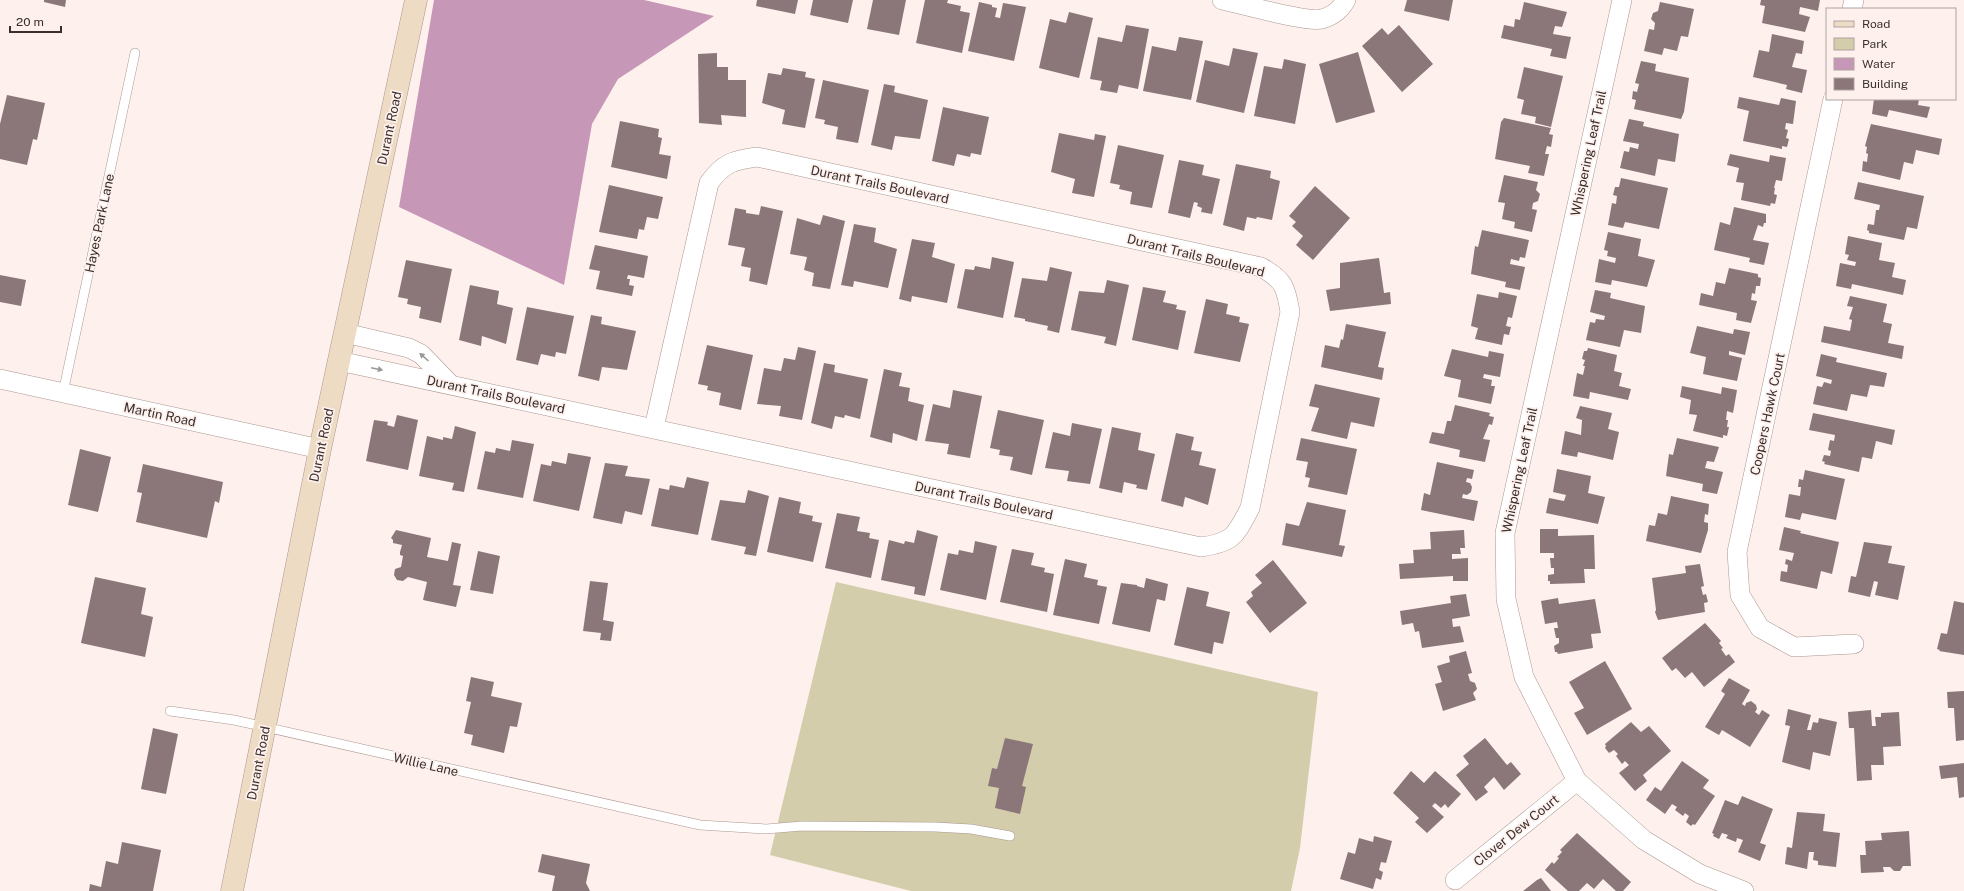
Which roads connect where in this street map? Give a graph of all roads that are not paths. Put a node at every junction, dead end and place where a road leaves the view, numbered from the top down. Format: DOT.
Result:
graph roads {
  1 [pos="416,0"];
  2 [pos="1222,0"];
  3 [pos="1346,0"];
  4 [pos="1622,0"];
  5 [pos="135,53"];
  6 [pos="1833,100"];
  7 [pos="345,333"];
  8 [pos="339,361"];
  9 [pos="0,379"];
  10 [pos="452,385"];
  11 [pos="63,393"];
  12 [pos="654,428"];
  13 [pos="320,449"];
  14 [pos="1854,644"];
  15 [pos="170,711"];
  16 [pos="265,728"];
  17 [pos="1577,781"];
  18 [pos="1010,836"];
  19 [pos="1455,880"];
  20 [pos="232,891"];
  21 [pos="1744,891"];
  1 -- 7 [label="street, Durant Road"];
  2 -- 3 [label="street"];
  4 -- 17 [label="street, Whispering Leaf Trail"];
  5 -- 11 [label="lane, Hayes Park Lane"];
  6 -- 14 [label="street, Coopers Hawk Court"];
  7 -- 8 [label="street, Durant Road"];
  10 -- 7 [label="street, one-way"];
  8 -- 10 [label="street, Durant Trails Boulevard, one-way"];
  8 -- 13 [label="street, Durant Road"];
  9 -- 11 [label="street, Martin Road"];
  10 -- 12 [label="street, Durant Trails Boulevard"];
  11 -- 13 [label="street, Martin Road"];
  12 -- 12 [label="street, Durant Trails Boulevard"];
  13 -- 16 [label="street, Durant Road"];
  15 -- 16 [label="lane, Willie Lane"];
  16 -- 18 [label="lane, Willie Lane"];
  16 -- 20 [label="street, Durant Road"];
  17 -- 19 [label="street, Clover Dew Court"];
  17 -- 21 [label="street, Whispering Leaf Trail"];
}
